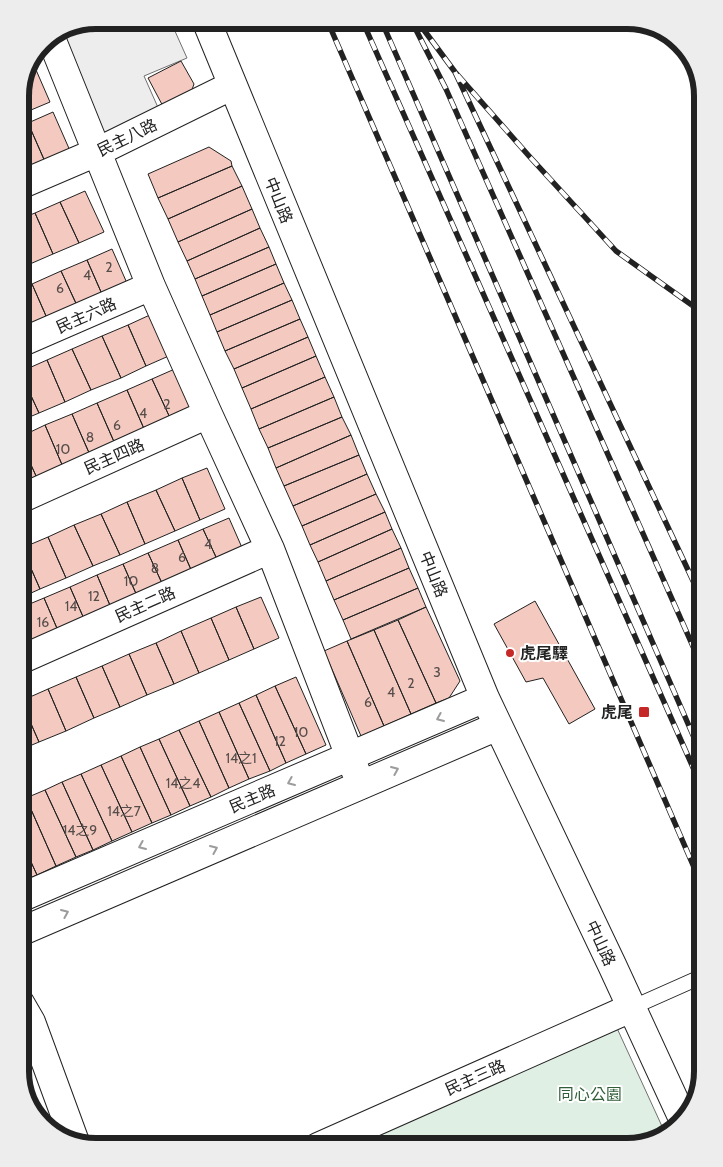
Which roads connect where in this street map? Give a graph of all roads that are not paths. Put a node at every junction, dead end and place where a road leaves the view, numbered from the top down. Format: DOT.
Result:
graph roads {
  1 [pos="209,29"];
  2 [pos="54,43"];
  3 [pos="231,86"];
  4 [pos="97,152"];
  5 [pos="29,182"];
  6 [pos="151,286"];
  7 [pos="29,340"];
  8 [pos="208,414"];
  9 [pos="29,494"];
  10 [pos="270,548"];
  11 [pos="29,656"];
  12 [pos="485,698"];
  13 [pos="498,726"];
  14 [pos="349,757"];
  15 [pos="361,785"];
  16 [pos="29,894"];
  17 [pos="29,928"];
  18 [pos="694,980"];
  19 [pos="631,1008"];
  20 [pos="29,1019"];
  21 [pos="679,1113"];
  22 [pos="72,1134"];
  23 [pos="338,1138"];
  1 -- 3 [label="street, 中山路"];
  2 -- 4 [label="street"];
  3 -- 4 [label="street, 民主八路"];
  3 -- 12 [label="street, 中山路"];
  4 -- 5 [label="street, 民主八路"];
  4 -- 6 [label="street"];
  6 -- 7 [label="street, 民主六路"];
  6 -- 8 [label="street"];
  8 -- 9 [label="street, 民主四路"];
  8 -- 10 [label="street"];
  10 -- 11 [label="street, 民主二路"];
  10 -- 14 [label="street"];
  12 -- 13 [label="street, 中山路"];
  12 -- 14 [label="street, 民主路, one-way"];
  15 -- 13 [label="street, one-way"];
  13 -- 19 [label="street, 中山路"];
  14 -- 15 [label="street"];
  14 -- 16 [label="street, 民主路, one-way"];
  17 -- 15 [label="street, one-way"];
  18 -- 19 [label="lane"];
  19 -- 21 [label="street, 中山路"];
  19 -- 23 [label="street, 民主三路"];
  20 -- 22 [label="street"];
}
